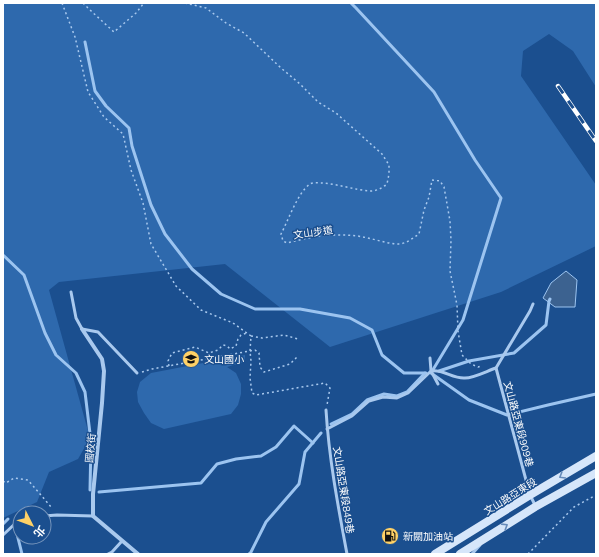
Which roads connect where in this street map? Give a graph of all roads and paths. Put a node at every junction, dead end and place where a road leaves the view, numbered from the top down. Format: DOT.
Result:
graph roads {
  1 [pos="62,3"];
  2 [pos="83,3"];
  3 [pos="144,3"];
  4 [pos="185,3"];
  5 [pos="72,292"];
  6 [pos="533,304"];
  7 [pos="82,330"];
  8 [pos="247,333"];
  9 [pos="251,336"];
  10 [pos="298,339"];
  11 [pos="230,349"];
  12 [pos="250,351"];
  13 [pos="230,355"];
  14 [pos="298,356"];
  15 [pos="430,358"];
  16 [pos="169,366"];
  17 [pos="496,368"];
  18 [pos="431,371"];
  19 [pos="137,372"];
  20 [pos="438,384"];
  21 [pos="326,410"];
  22 [pos="327,429"];
  23 [pos="596,456"];
  24 [pos="596,473"];
  25 [pos="3,482"];
  26 [pos="530,495"];
  27 [pos="596,495"];
  28 [pos="535,507"];
  29 [pos="57,514"];
  30 [pos="52,515"];
  31 [pos="93,516"];
  32 [pos="12,527"];
  33 [pos="3,535"];
  34 [pos="487,537"];
  35 [pos="122,541"];
  36 [pos="108,554"];
  37 [pos="138,554"];
  38 [pos="347,554"];
  39 [pos="435,554"];
  40 [pos="460,554"];
  41 [pos="472,554"];
  42 [pos="528,554"];
  1 -- 8 [label="path"];
  2 -- 3 [label="path"];
  4 -- 17 [label="path, 文山步道"];
  5 -- 7 [label="lane"];
  6 -- 17 [label="lane"];
  7 -- 19 [label="lane"];
  7 -- 31 [label="street, 國校街"];
  8 -- 9 [label="path"];
  8 -- 11 [label="path"];
  9 -- 10 [label="path"];
  9 -- 12 [label="path"];
  11 -- 13 [label="path"];
  11 -- 16 [label="path"];
  12 -- 13 [label="path"];
  12 -- 14 [label="path"];
  12 -- 21 [label="path"];
  13 -- 16 [label="path"];
  15 -- 18 [label="lane"];
  16 -- 19 [label="path"];
  17 -- 18 [label="lane"];
  17 -- 26 [label="lane, 文山路亞東段909巷"];
  18 -- 20 [label="lane"];
  18 -- 22 [label="lane"];
  21 -- 22 [label="lane, 文山路亞東段849巷"];
  22 -- 38 [label="lane, 文山路亞東段849巷"];
  23 -- 26 [label="main road, 文山路亞東段, one-way"];
  24 -- 28 [label="main road"];
  25 -- 29 [label="path"];
  26 -- 28 [label="lane, 文山路亞東段909巷"];
  26 -- 39 [label="main road, 文山路亞東段"];
  27 -- 42 [label="path"];
  34 -- 28 [label="main road, one-way"];
  29 -- 30 [label="lane"];
  29 -- 31 [label="lane"];
  31 -- 35 [label="street"];
  32 -- 33 [label="lane"];
  34 -- 40 [label="main road"];
  34 -- 41 [label="lane"];
  35 -- 36 [label="lane"];
  35 -- 37 [label="street"];
}
